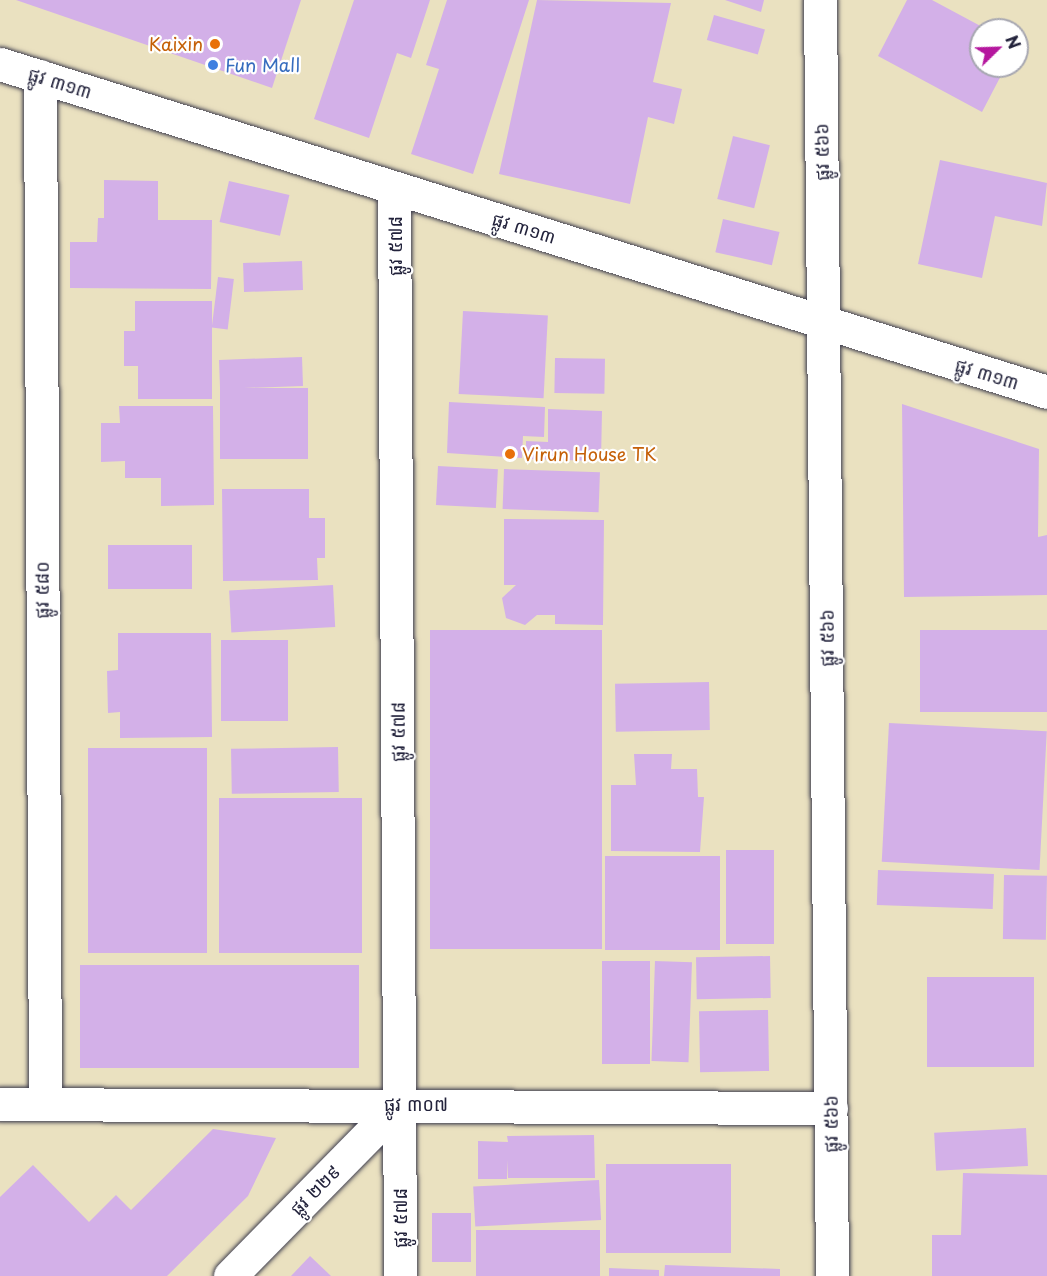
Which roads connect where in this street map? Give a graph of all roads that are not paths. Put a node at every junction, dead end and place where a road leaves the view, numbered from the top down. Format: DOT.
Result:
graph roads {
  1 [pos="820,0"];
  2 [pos="0,64"];
  3 [pos="40,76"];
  4 [pos="394,188"];
  5 [pos="825,323"];
  6 [pos="1047,392"];
  7 [pos="400,1103"];
  8 [pos="0,1104"];
  9 [pos="45,1104"];
  10 [pos="831,1108"];
  11 [pos="230,1276"];
  12 [pos="400,1276"];
  13 [pos="832,1276"];
  1 -- 5 [label="street, ផ្លូវ ៥៦៦"];
  2 -- 3 [label="street, ផ្លូវ ៣១៣"];
  3 -- 4 [label="street, ផ្លូវ ៣១៣"];
  3 -- 9 [label="street, ផ្លូវ ៥៨០"];
  4 -- 5 [label="street, ផ្លូវ ៣១៣"];
  4 -- 7 [label="street, ផ្លូវ ៥៧៨"];
  5 -- 6 [label="street, ផ្លូវ ៣១៣"];
  5 -- 10 [label="street, ផ្លូវ ៥៦៦"];
  7 -- 9 [label="street, ផ្លូវ ៣០៧"];
  7 -- 10 [label="street, ផ្លូវ ៣០៧"];
  7 -- 11 [label="street, ផ្លូវ ២២៩"];
  7 -- 12 [label="street, ផ្លូវ ៥៧៨"];
  8 -- 9 [label="street, ផ្លូវ ៣០៧"];
  10 -- 13 [label="street, ផ្លូវ ៥៦៦"];
}
